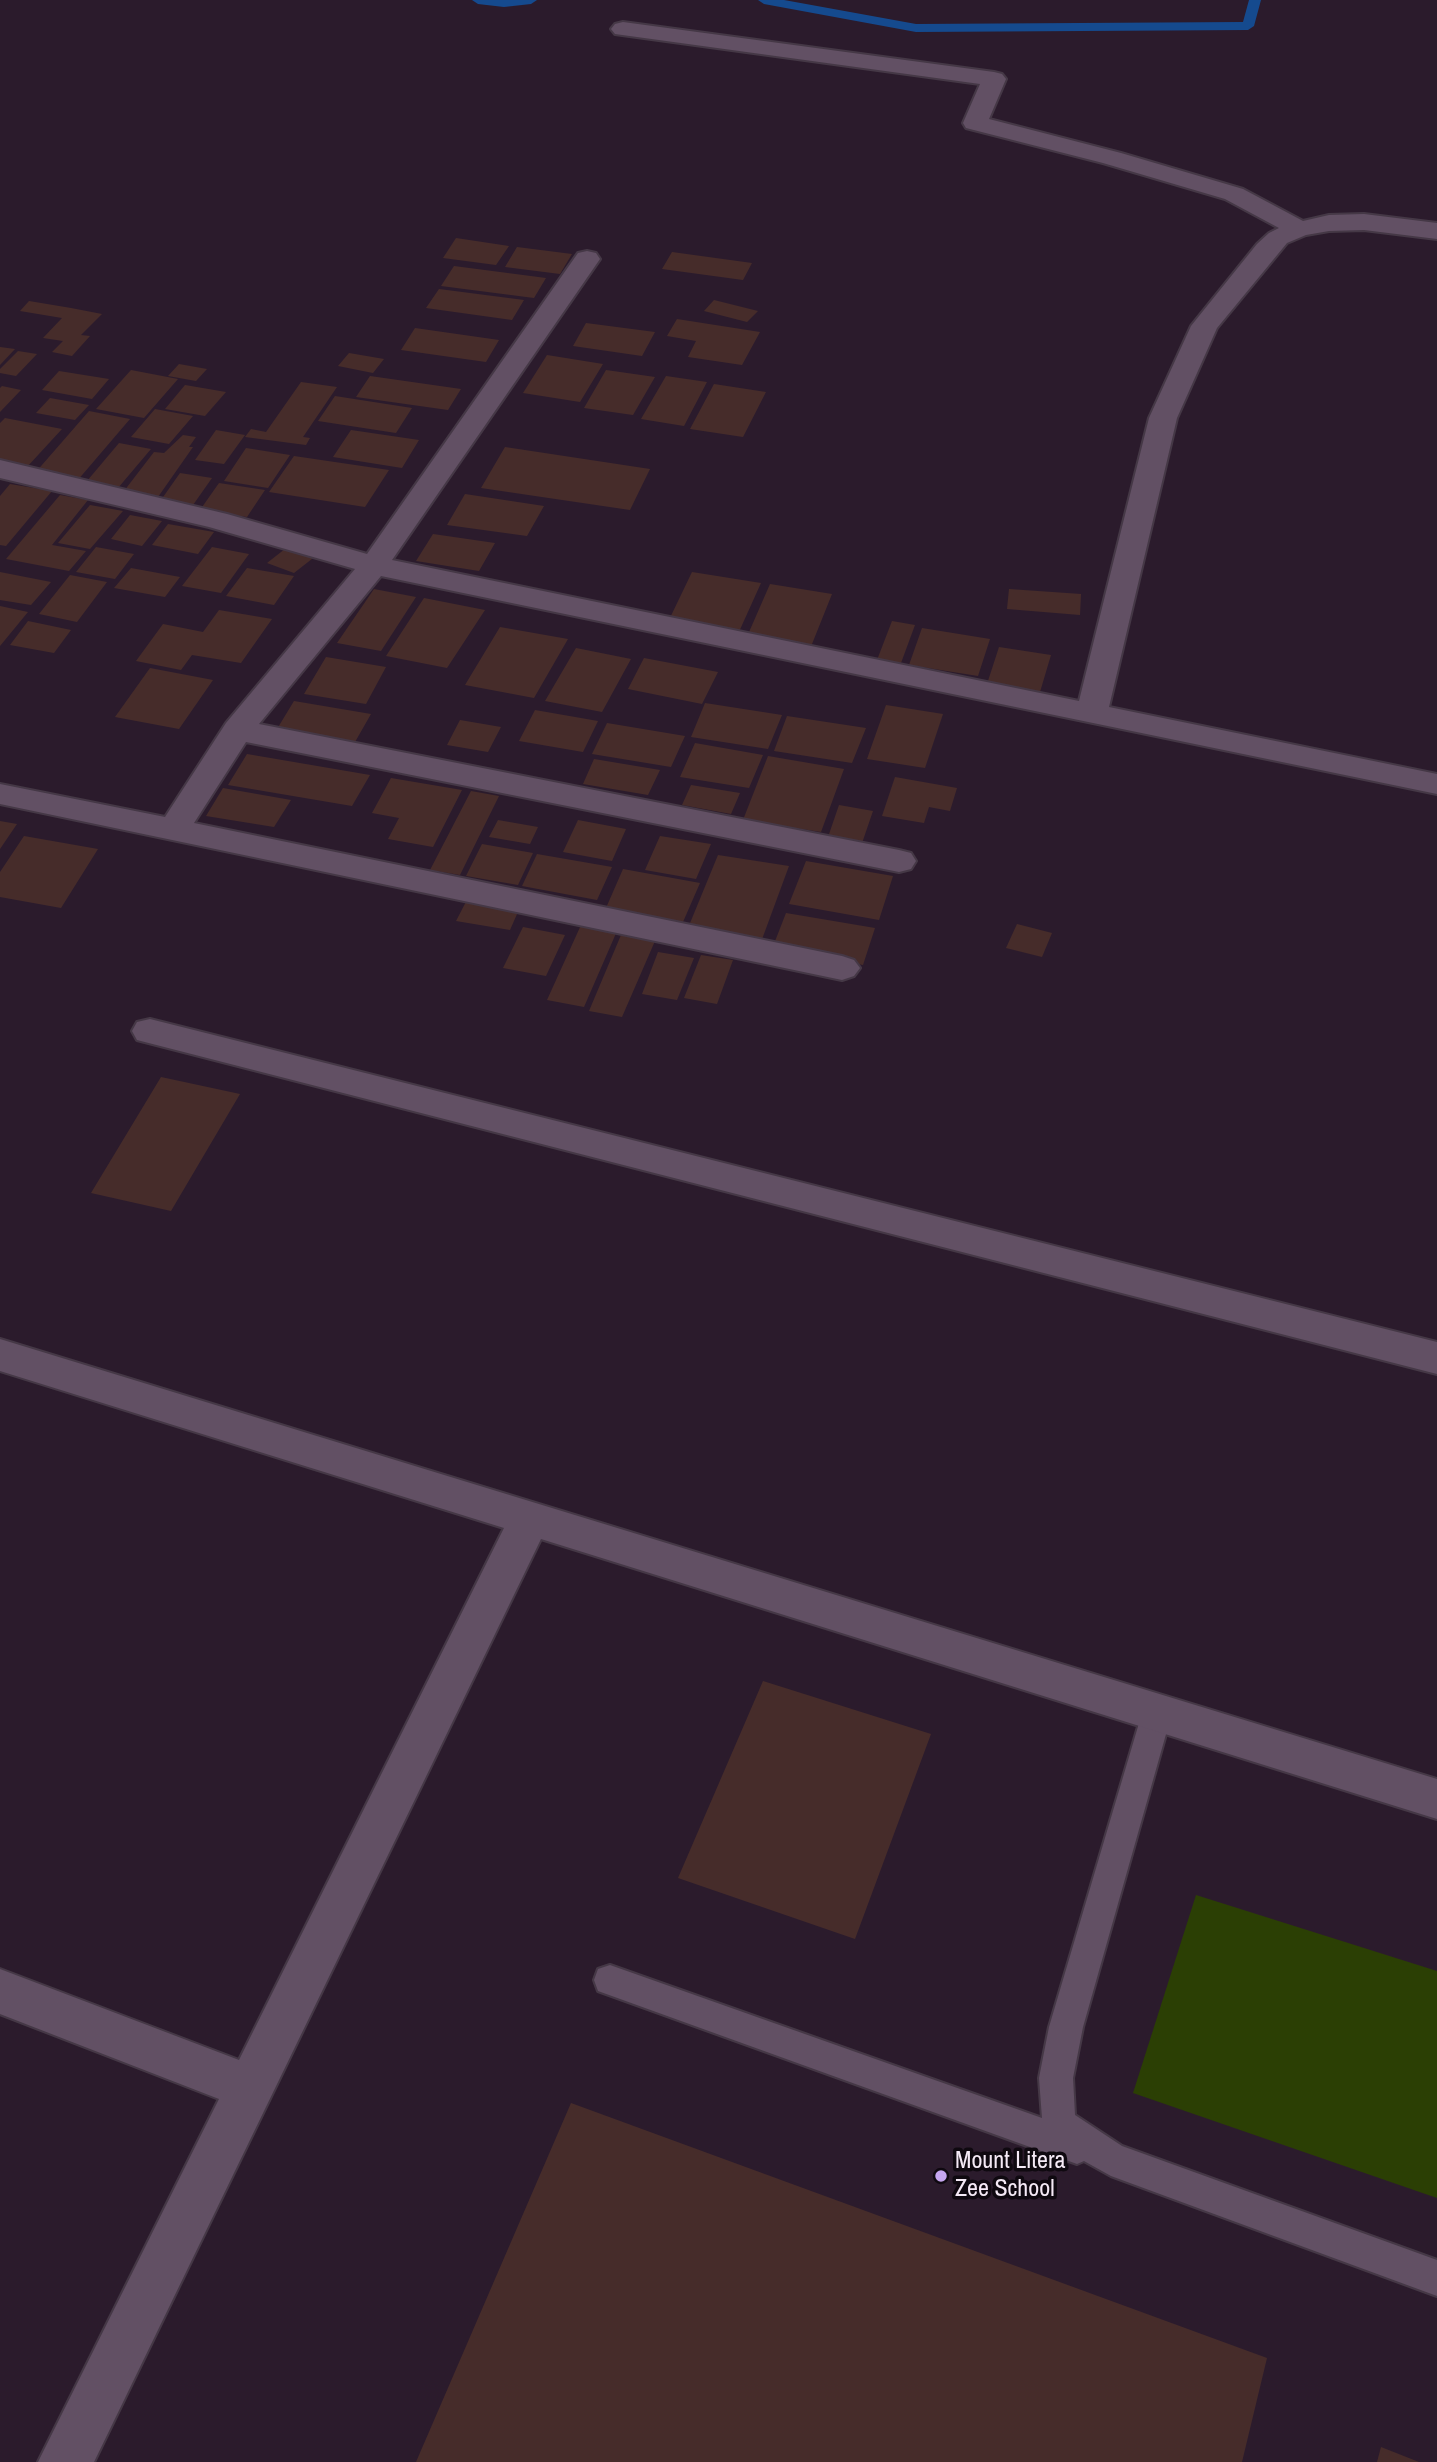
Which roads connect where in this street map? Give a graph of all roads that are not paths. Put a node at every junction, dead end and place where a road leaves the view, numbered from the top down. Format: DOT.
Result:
graph roads {
  1 [pos="623,29"];
  2 [pos="1299,229"];
  3 [pos="1437,231"];
  4 [pos="587,259"];
  5 [pos="0,469"];
  6 [pos="374,565"];
  7 [pos="1092,712"];
  8 [pos="237,730"];
  9 [pos="1437,784"];
  10 [pos="0,794"];
  11 [pos="173,830"];
  12 [pos="899,861"];
  13 [pos="842,968"];
  14 [pos="150,1031"];
  15 [pos="0,1355"];
  16 [pos="1437,1358"];
  17 [pos="528,1520"];
  18 [pos="1157,1713"];
  19 [pos="1437,1799"];
  20 [pos="610,1980"];
  21 [pos="0,1991"];
  22 [pos="251,2088"];
  23 [pos="1111,2159"];
  24 [pos="1437,2278"];
  25 [pos="65,2462"];
  1 -- 2 [label="street"];
  2 -- 3 [label="street"];
  2 -- 7 [label="street"];
  4 -- 6 [label="street"];
  5 -- 6 [label="street"];
  6 -- 7 [label="street"];
  6 -- 8 [label="street"];
  7 -- 9 [label="street"];
  8 -- 11 [label="street"];
  8 -- 12 [label="street"];
  10 -- 11 [label="street"];
  11 -- 13 [label="street"];
  14 -- 16 [label="street"];
  15 -- 17 [label="street"];
  17 -- 18 [label="street"];
  17 -- 22 [label="street"];
  18 -- 19 [label="street"];
  18 -- 23 [label="lane"];
  20 -- 23 [label="lane"];
  21 -- 22 [label="street"];
  22 -- 25 [label="street"];
  23 -- 24 [label="lane"];
}
